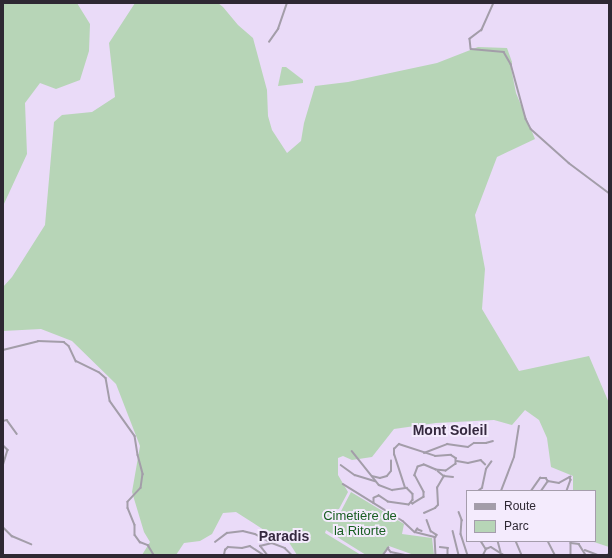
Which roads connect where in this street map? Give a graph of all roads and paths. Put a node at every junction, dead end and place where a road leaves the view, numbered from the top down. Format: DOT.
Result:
graph roads {
  1 [pos="287,3"];
  2 [pos="494,3"];
  3 [pos="269,42"];
  4 [pos="609,193"];
  5 [pos="3,350"];
  6 [pos="3,422"];
  7 [pos="519,426"];
  8 [pos="17,434"];
  9 [pos="493,441"];
  10 [pos="3,445"];
  11 [pos="352,451"];
  12 [pos="424,453"];
  13 [pos="391,461"];
  14 [pos="457,461"];
  15 [pos="490,462"];
  16 [pos="485,464"];
  17 [pos="341,465"];
  18 [pos="3,466"];
  19 [pos="436,470"];
  20 [pos="372,476"];
  21 [pos="444,476"];
  22 [pos="454,477"];
  23 [pos="548,481"];
  24 [pos="377,482"];
  25 [pos="343,484"];
  26 [pos="405,488"];
  27 [pos="482,488"];
  28 [pos="479,490"];
  29 [pos="501,490"];
  30 [pos="532,490"];
  31 [pos="542,490"];
  32 [pos="567,490"];
  33 [pos="374,503"];
  34 [pos="411,503"];
  35 [pos="459,512"];
  36 [pos="424,513"];
  37 [pos="427,520"];
  38 [pos="3,527"];
  39 [pos="422,531"];
  40 [pos="453,531"];
  41 [pos="416,532"];
  42 [pos="435,537"];
  43 [pos="215,542"];
  44 [pos="481,542"];
  45 [pos="498,542"];
  46 [pos="516,542"];
  47 [pos="548,542"];
  48 [pos="571,542"];
  49 [pos="272,543"];
  50 [pos="31,544"];
  51 [pos="499,546"];
  52 [pos="440,547"];
  53 [pos="486,549"];
  54 [pos="496,549"];
  55 [pos="584,550"];
  56 [pos="501,552"];
  57 [pos="154,555"];
  58 [pos="224,555"];
  59 [pos="264,555"];
  60 [pos="267,555"];
  61 [pos="292,555"];
  62 [pos="383,555"];
  63 [pos="405,555"];
  64 [pos="436,555"];
  65 [pos="448,555"];
  66 [pos="458,555"];
  67 [pos="468,555"];
  68 [pos="483,555"];
  69 [pos="504,555"];
  70 [pos="522,555"];
  71 [pos="555,555"];
  72 [pos="571,555"];
  73 [pos="586,555"];
  74 [pos="598,555"];
  1 -- 3 [label="street"];
  2 -- 4 [label="street"];
  5 -- 57 [label="street"];
  6 -- 8 [label="street"];
  7 -- 29 [label="street"];
  9 -- 12 [label="street"];
  10 -- 18 [label="street"];
  11 -- 20 [label="street"];
  12 -- 14 [label="street"];
  12 -- 26 [label="street"];
  13 -- 20 [label="street"];
  14 -- 16 [label="street"];
  14 -- 19 [label="street"];
  15 -- 27 [label="street"];
  17 -- 24 [label="street"];
  19 -- 21 [label="street"];
  19 -- 34 [label="street"];
  20 -- 24 [label="street"];
  21 -- 22 [label="street"];
  21 -- 36 [label="street"];
  23 -- 30 [label="street"];
  23 -- 31 [label="street"];
  23 -- 32 [label="street"];
  24 -- 26 [label="street"];
  25 -- 33 [label="street"];
  26 -- 34 [label="street"];
  27 -- 28 [label="street"];
  33 -- 34 [label="street"];
  33 -- 41 [label="street"];
  35 -- 67 [label="street"];
  37 -- 42 [label="street"];
  38 -- 50 [label="street"];
  39 -- 41 [label="street"];
  40 -- 66 [label="street"];
  41 -- 42 [label="street"];
  42 -- 64 [label="street"];
  43 -- 49 [label="street"];
  44 -- 53 [label="street"];
  45 -- 51 [label="street"];
  46 -- 70 [label="street"];
  47 -- 71 [label="street"];
  48 -- 55 [label="street"];
  48 -- 72 [label="street"];
  49 -- 60 [label="street"];
  49 -- 61 [label="street"];
  51 -- 54 [label="street"];
  51 -- 56 [label="street"];
  52 -- 65 [label="street"];
  53 -- 54 [label="street"];
  53 -- 68 [label="street"];
  54 -- 56 [label="street"];
  55 -- 73 [label="street"];
  55 -- 74 [label="street"];
  56 -- 69 [label="street"];
  58 -- 59 [label="street"];
  62 -- 63 [label="street"];
}
